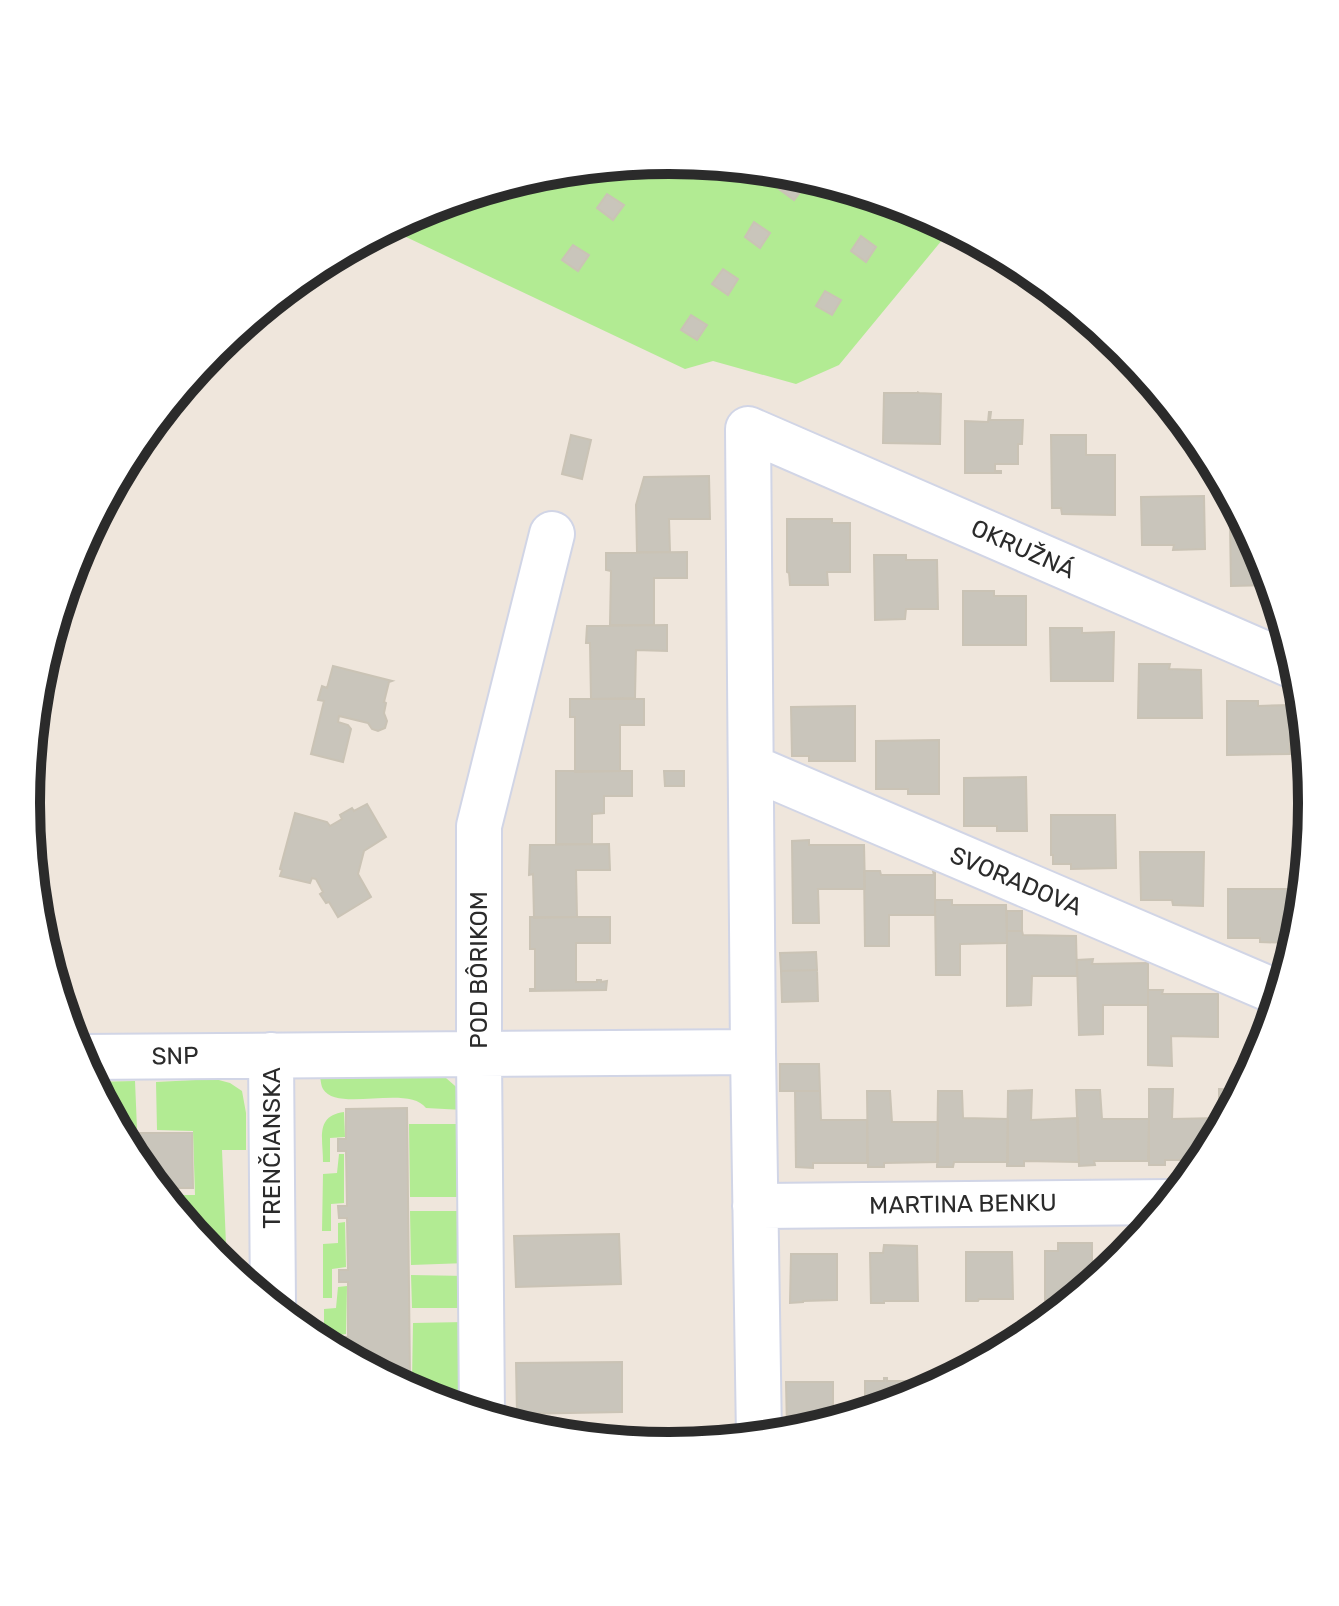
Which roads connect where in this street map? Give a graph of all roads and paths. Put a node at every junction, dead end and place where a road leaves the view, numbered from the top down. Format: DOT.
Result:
graph roads {
  1 [pos="552,534"];
  2 [pos="1283,661"];
  3 [pos="751,767"];
  4 [pos="1271,990"];
  5 [pos="753,1052"];
  6 [pos="271,1055"];
  7 [pos="479,1055"];
  8 [pos="94,1057"];
  9 [pos="1156,1202"];
  10 [pos="755,1206"];
  11 [pos="273,1291"];
  12 [pos="482,1403"];
  13 [pos="759,1426"];
  1 -- 7 [label="street, POD BÔRIKOM"];
  2 -- 3 [label="street, OKRUŽNÁ"];
  3 -- 4 [label="street, SVORADOVA"];
  3 -- 5 [label="street"];
  5 -- 7 [label="street, TRENČIANSKA"];
  5 -- 10 [label="street"];
  6 -- 7 [label="street, TRENČIANSKA"];
  6 -- 8 [label="street, SNP"];
  6 -- 11 [label="street, TRENČIANSKA"];
  7 -- 12 [label="street, POD BÔRIKOM"];
  9 -- 10 [label="street, MARTINA BENKU"];
  10 -- 13 [label="street"];
}
